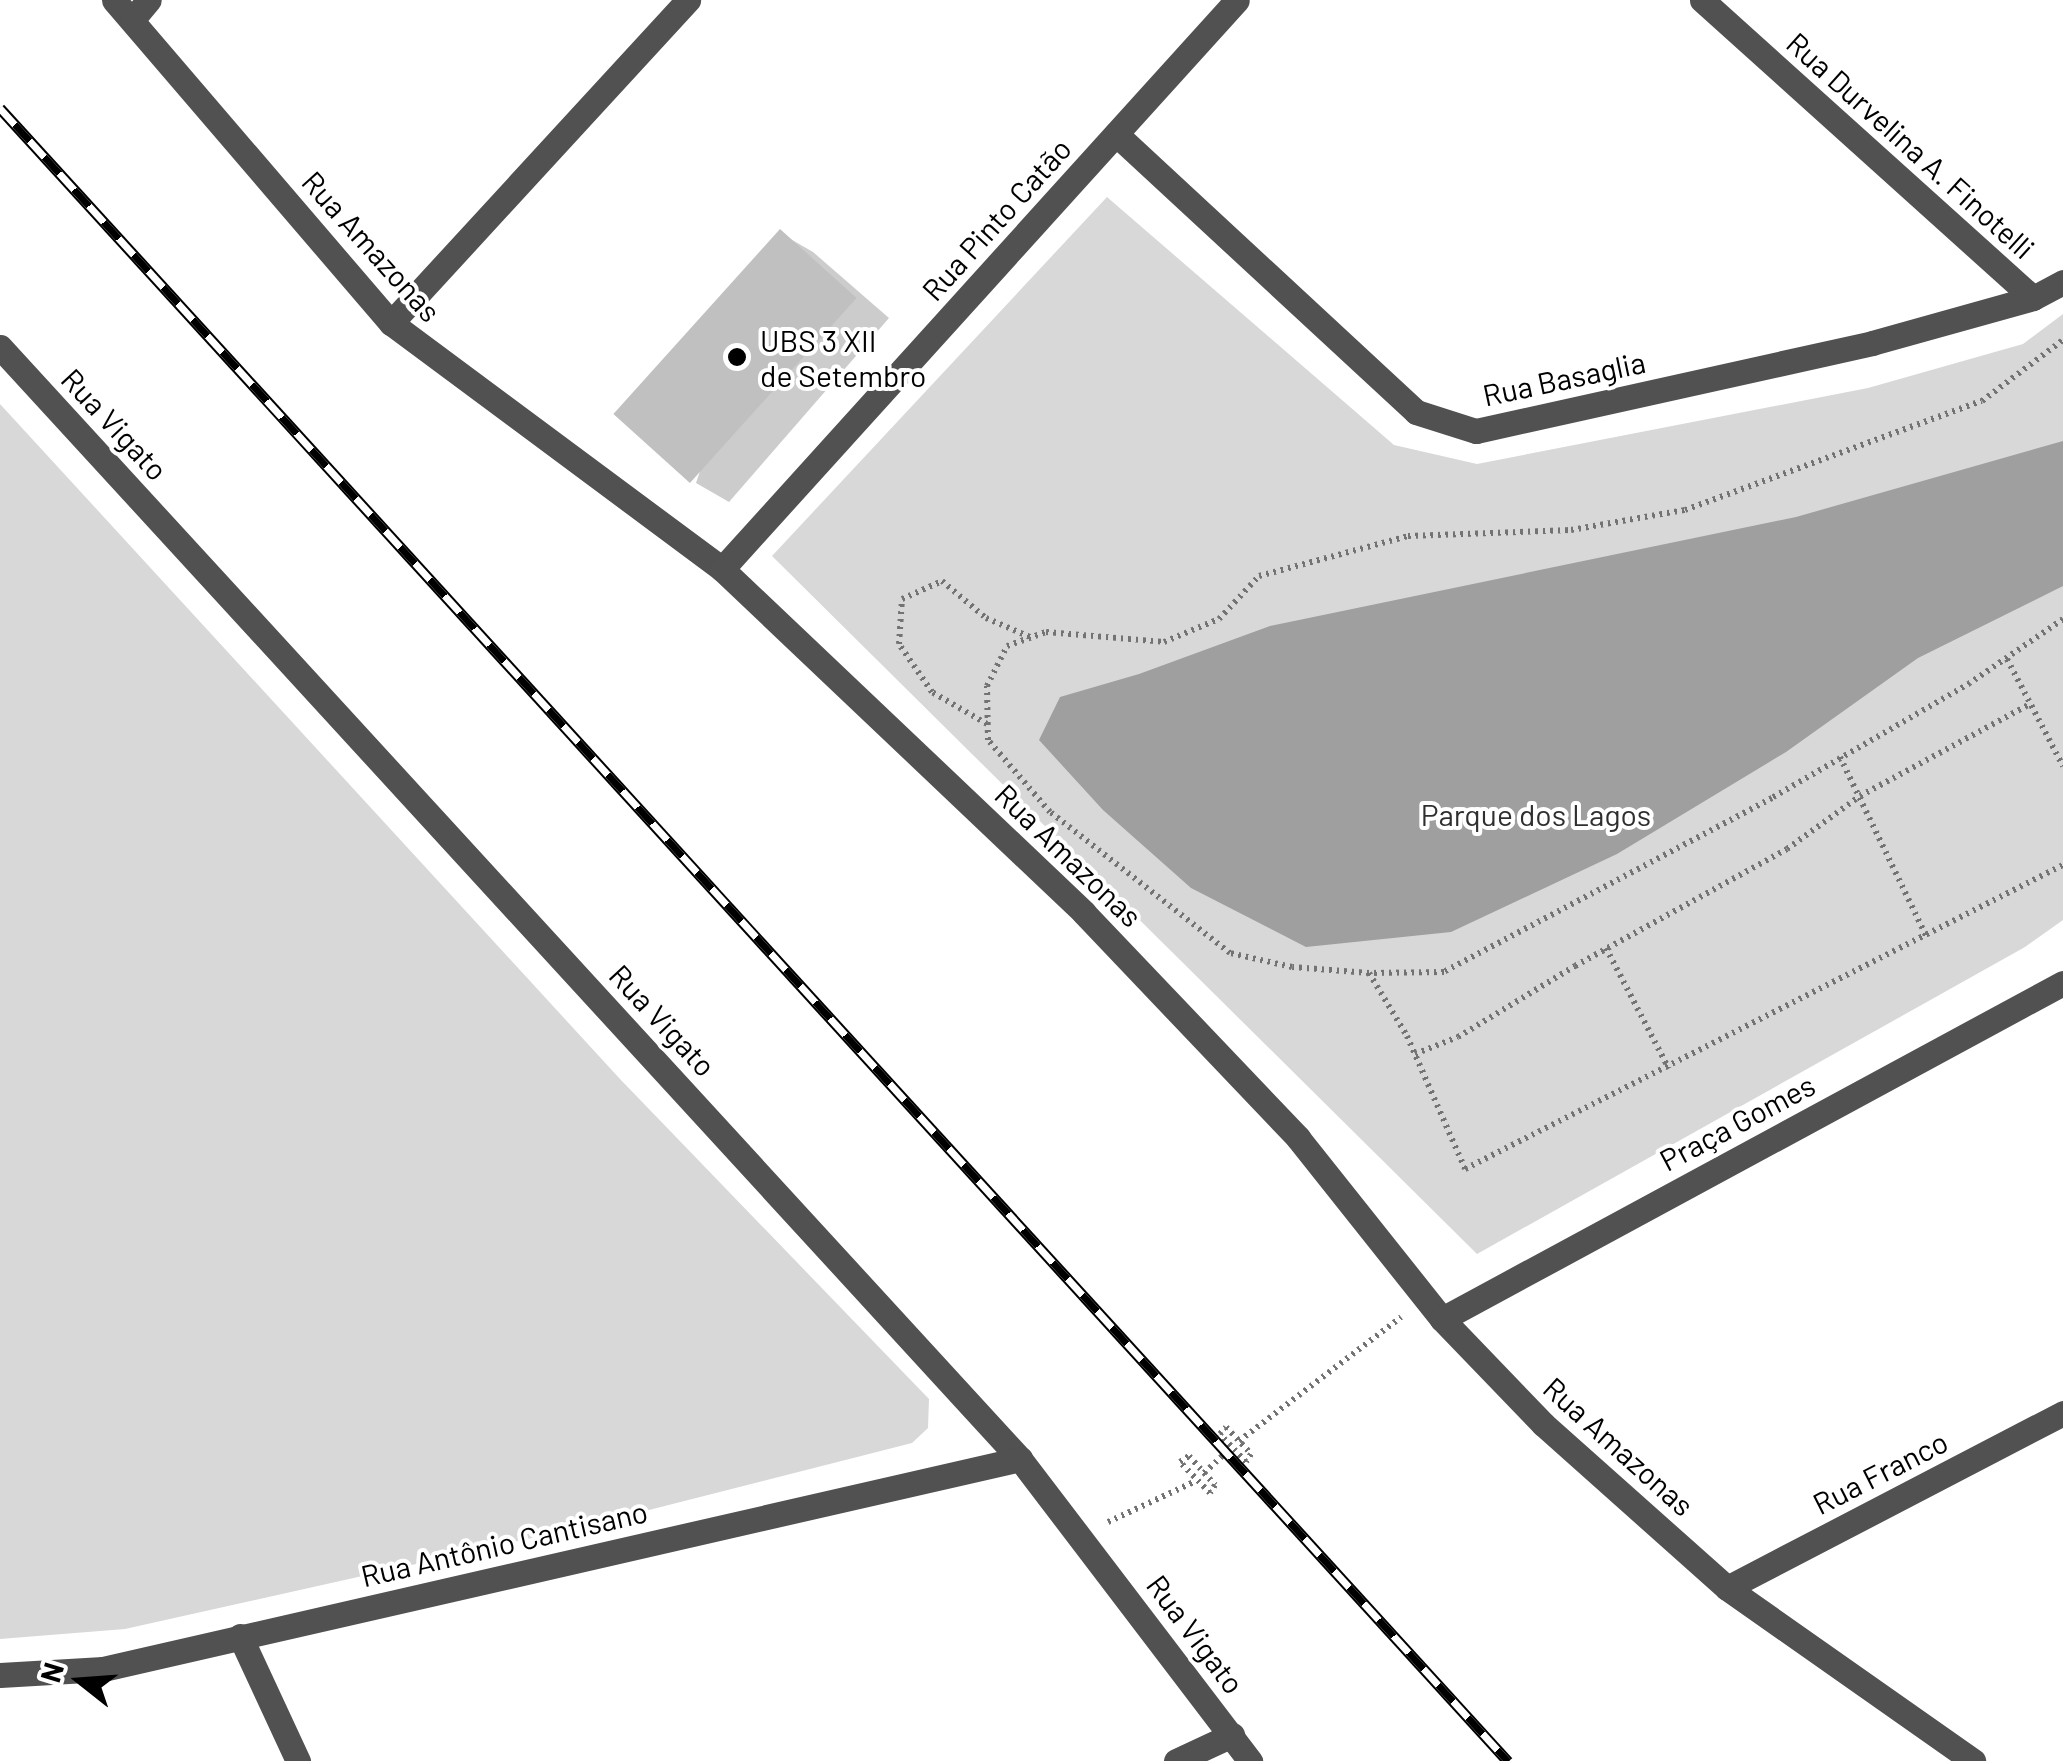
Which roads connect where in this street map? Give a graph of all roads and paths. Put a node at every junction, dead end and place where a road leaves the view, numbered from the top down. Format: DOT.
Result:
graph roads {
  1 [pos="114,0"];
  2 [pos="149,0"];
  3 [pos="688,0"];
  4 [pos="1236,0"];
  5 [pos="1702,0"];
  6 [pos="132,20"];
  7 [pos="1116,134"];
  8 [pos="2063,282"];
  9 [pos="2033,298"];
  10 [pos="391,323"];
  11 [pos="2063,340"];
  12 [pos="0,347"];
  13 [pos="722,569"];
  14 [pos="2063,619"];
  15 [pos="1032,638"];
  16 [pos="2007,659"];
  17 [pos="2030,704"];
  18 [pos="988,724"];
  19 [pos="1840,757"];
  20 [pos="2063,766"];
  21 [pos="1860,796"];
  22 [pos="2063,866"];
  23 [pos="1926,936"];
  24 [pos="1606,948"];
  25 [pos="1369,973"];
  26 [pos="2063,983"];
  27 [pos="1415,1054"];
  28 [pos="1669,1068"];
  29 [pos="1434,1308"];
  30 [pos="2063,1414"];
  31 [pos="1239,1441"];
  32 [pos="1230,1449"];
  33 [pos="1020,1460"];
  34 [pos="1204,1473"];
  35 [pos="1196,1481"];
  36 [pos="1080,1534"];
  37 [pos="1727,1588"];
  38 [pos="240,1636"];
  39 [pos="0,1676"];
  40 [pos="1232,1735"];
  41 [pos="298,1761"];
  42 [pos="1176,1761"];
  43 [pos="1250,1761"];
  44 [pos="1973,1761"];
  1 -- 6 [label="street, Rua Amazonas"];
  2 -- 6 [label="street"];
  3 -- 10 [label="street"];
  4 -- 7 [label="street, Rua Pinto Catão"];
  5 -- 9 [label="street, Rua Durvelina A. Finotelli"];
  6 -- 10 [label="street, Rua Amazonas"];
  7 -- 9 [label="street, Rua Basaglia"];
  7 -- 13 [label="street, Rua Pinto Catão"];
  8 -- 9 [label="street, Rua Basaglia"];
  10 -- 13 [label="street, Rua Amazonas"];
  11 -- 15 [label="path"];
  12 -- 33 [label="street, Rua Vigato"];
  13 -- 29 [label="street, Rua Amazonas"];
  14 -- 16 [label="path"];
  15 -- 18 [label="path"];
  15 -- 18 [label="path"];
  16 -- 17 [label="path"];
  16 -- 19 [label="path"];
  17 -- 20 [label="path"];
  17 -- 21 [label="path"];
  18 -- 25 [label="path"];
  19 -- 21 [label="path"];
  19 -- 25 [label="path"];
  21 -- 23 [label="path"];
  21 -- 24 [label="path"];
  22 -- 23 [label="path"];
  23 -- 28 [label="path"];
  24 -- 27 [label="path"];
  24 -- 28 [label="path"];
  25 -- 27 [label="path"];
  26 -- 29 [label="street, Praça Gomes"];
  27 -- 28 [label="path"];
  29 -- 31 [label="path"];
  29 -- 37 [label="street, Rua Amazonas"];
  30 -- 37 [label="street, Rua Franco"];
  31 -- 32 [label="path"];
  31 -- 32 [label="path"];
  32 -- 34 [label="path"];
  33 -- 36 [label="street, Rua Vigato"];
  33 -- 38 [label="street, Rua Antônio Cantisano"];
  34 -- 35 [label="path"];
  34 -- 35 [label="path"];
  35 -- 36 [label="path"];
  36 -- 40 [label="street, Rua Vigato"];
  37 -- 44 [label="street, Rua Amazonas"];
  38 -- 39 [label="street, Rua Antônio Cantisano"];
  38 -- 41 [label="street"];
  40 -- 42 [label="street"];
  40 -- 43 [label="street, Rua Vigato"];
}
